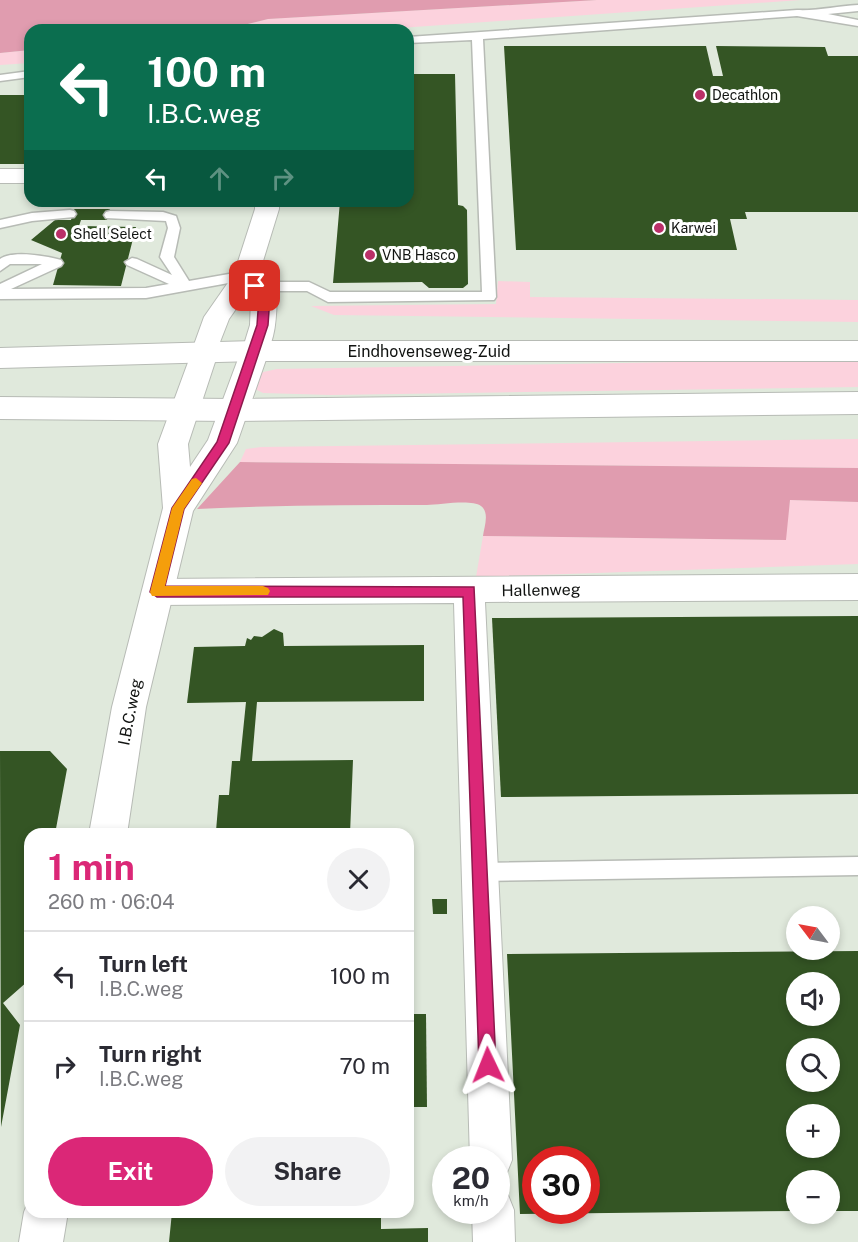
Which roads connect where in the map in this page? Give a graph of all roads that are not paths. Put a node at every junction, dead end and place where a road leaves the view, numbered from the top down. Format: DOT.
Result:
graph roads {
  1 [pos="858,8"];
  2 [pos="814,14"];
  3 [pos="858,23"];
  4 [pos="477,36"];
  5 [pos="414,40"];
  6 [pos="24,75"];
  7 [pos="0,78"];
  8 [pos="0,176"];
  9 [pos="24,176"];
  10 [pos="267,207"];
  11 [pos="70,214"];
  12 [pos="110,215"];
  13 [pos="0,224"];
  14 [pos="132,262"];
  15 [pos="0,267"];
  16 [pos="246,275"];
  17 [pos="186,286"];
  18 [pos="0,289"];
  19 [pos="0,294"];
  20 [pos="255,351"];
  21 [pos="858,351"];
  22 [pos="204,353"];
  23 [pos="0,358"];
  24 [pos="858,403"];
  25 [pos="0,408"];
  26 [pos="184,409"];
  27 [pos="234,410"];
  28 [pos="178,508"];
  29 [pos="858,587"];
  30 [pos="469,591"];
  31 [pos="157,592"];
  32 [pos="109,828"];
  33 [pos="858,866"];
  34 [pos="480,872"];
  35 [pos="490,1146"];
  36 [pos="45,1218"];
  37 [pos="493,1224"];
  38 [pos="41,1242"];
  39 [pos="494,1242"];
  1 -- 2 [label="lane"];
  2 -- 3 [label="lane"];
  2 -- 4 [label="lane"];
  4 -- 5 [label="lane"];
  4 -- 16 [label="lane"];
  6 -- 7 [label="lane"];
  8 -- 9 [label="street"];
  10 -- 16 [label="street"];
  11 -- 13 [label="lane"];
  12 -- 17 [label="lane"];
  14 -- 17 [label="lane"];
  15 -- 18 [label="lane"];
  16 -- 17 [label="lane"];
  16 -- 20 [label="street"];
  16 -- 22 [label="street"];
  17 -- 19 [label="lane"];
  20 -- 21 [label="main road, Eindhovenseweg-Zuid"];
  20 -- 22 [label="main road, Eindhovenseweg-Zuid"];
  20 -- 27 [label="main road, I.B.C.weg"];
  22 -- 23 [label="main road, Eindhovenseweg-Zuid"];
  22 -- 26 [label="main road, I.B.C.weg"];
  24 -- 27 [label="main road"];
  25 -- 26 [label="main road"];
  26 -- 27 [label="main road"];
  26 -- 28 [label="main road, I.B.C.weg"];
  27 -- 28 [label="main road, I.B.C.weg"];
  28 -- 31 [label="main road, I.B.C.weg"];
  29 -- 30 [label="street, Hallenweg"];
  30 -- 31 [label="street"];
  30 -- 34 [label="street"];
  31 -- 32 [label="main road, I.B.C.weg"];
  33 -- 34 [label="lane"];
  34 -- 35 [label="street"];
  36 -- 38 [label="main road"];
  37 -- 39 [label="street"];
}
